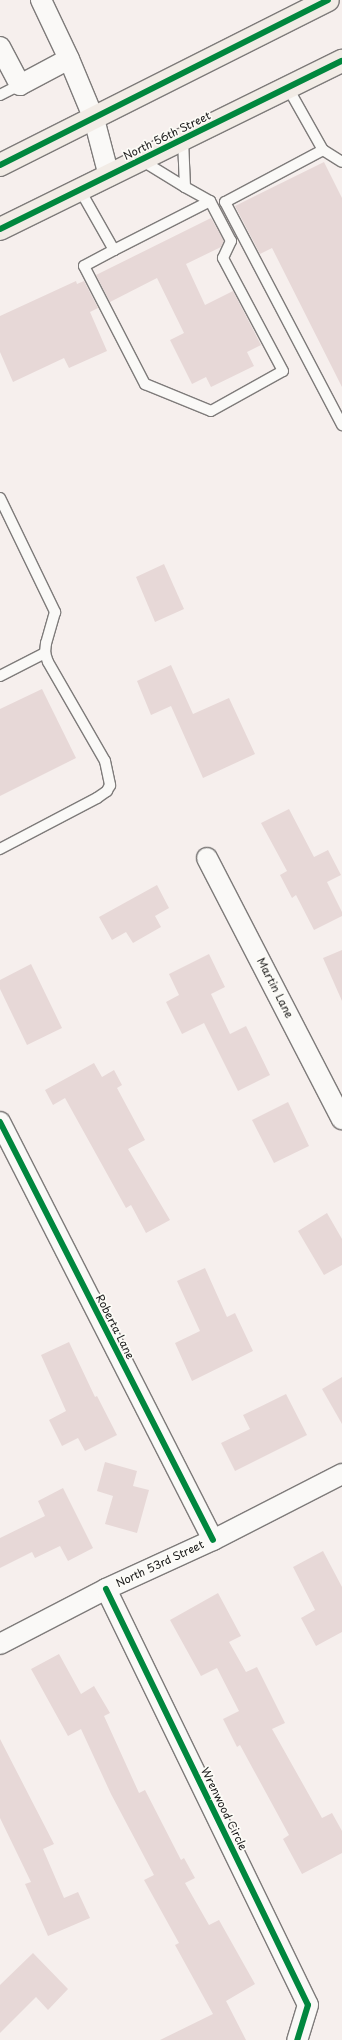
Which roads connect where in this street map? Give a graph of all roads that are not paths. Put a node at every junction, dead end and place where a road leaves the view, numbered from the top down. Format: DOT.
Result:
graph roads {
  1 [pos="41,0"];
  2 [pos="328,0"];
  3 [pos="0,47"];
  4 [pos="69,59"];
  5 [pos="342,61"];
  6 [pos="20,85"];
  7 [pos="288,88"];
  8 [pos="0,95"];
  9 [pos="94,118"];
  10 [pos="183,139"];
  11 [pos="323,150"];
  12 [pos="141,160"];
  13 [pos="342,162"];
  14 [pos="0,165"];
  15 [pos="109,176"];
  16 [pos="185,187"];
  17 [pos="80,190"];
  18 [pos="210,202"];
  19 [pos="0,229"];
  20 [pos="114,250"];
  21 [pos="342,425"];
  22 [pos="0,498"];
  23 [pos="45,653"];
  24 [pos="0,676"];
  25 [pos="0,850"];
  26 [pos="207,858"];
  27 [pos="342,1119"];
  28 [pos="0,1122"];
  29 [pos="339,1482"];
  30 [pos="213,1540"];
  31 [pos="106,1589"];
  32 [pos="0,1644"];
  33 [pos="297,2040"];
  1 -- 4 [label="street"];
  2 -- 9 [label="main road"];
  3 -- 6 [label="street"];
  4 -- 6 [label="street"];
  4 -- 9 [label="street"];
  5 -- 7 [label="main road, North 56th Street"];
  6 -- 8 [label="lane"];
  7 -- 10 [label="main road, North 56th Street"];
  7 -- 11 [label="lane"];
  9 -- 14 [label="main road"];
  9 -- 15 [label="street"];
  10 -- 12 [label="main road, North 56th Street"];
  10 -- 16 [label="lane"];
  11 -- 13 [label="lane"];
  11 -- 21 [label="lane"];
  12 -- 15 [label="main road, North 56th Street"];
  12 -- 16 [label="lane"];
  15 -- 17 [label="main road, North 56th Street"];
  16 -- 18 [label="lane"];
  17 -- 19 [label="main road, North 56th Street"];
  17 -- 20 [label="lane"];
  18 -- 20 [label="lane"];
  18 -- 20 [label="lane"];
  22 -- 23 [label="lane"];
  23 -- 24 [label="lane"];
  23 -- 25 [label="lane"];
  26 -- 27 [label="street, Martin Lane"];
  28 -- 30 [label="street, Roberta Lane"];
  29 -- 30 [label="street, North 53rd Street"];
  30 -- 31 [label="street, North 53rd Street"];
  31 -- 32 [label="street, North 53rd Street"];
  31 -- 33 [label="street, Wrenwood Circle"];
}
